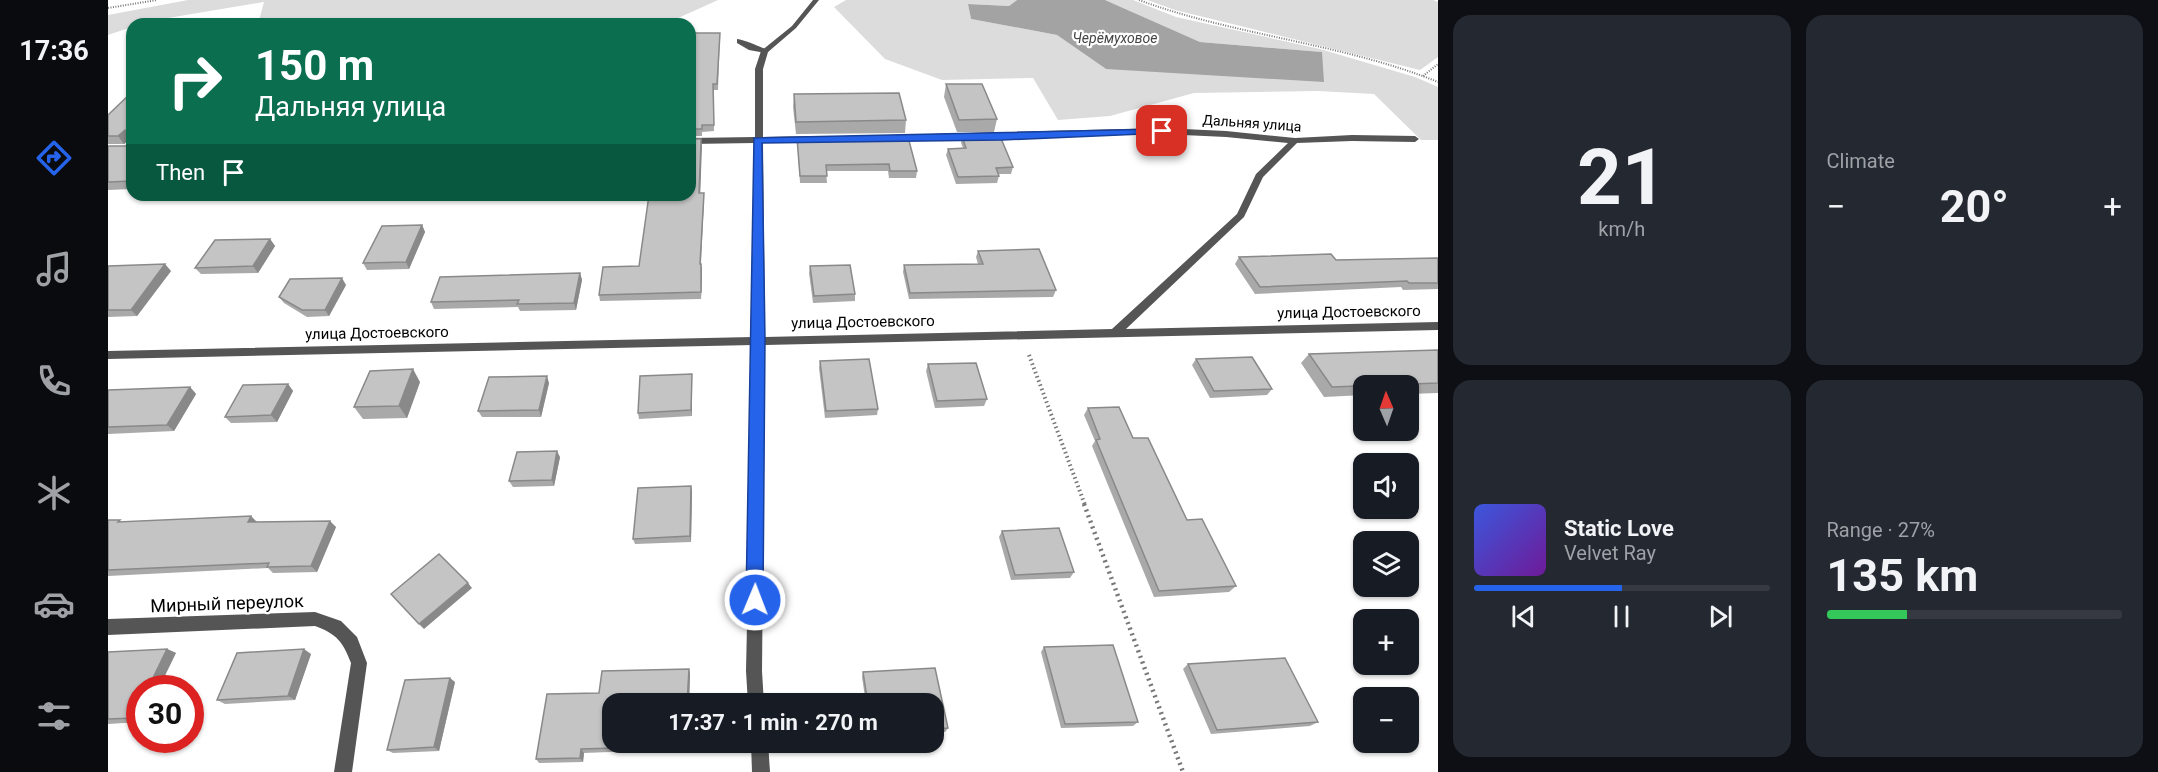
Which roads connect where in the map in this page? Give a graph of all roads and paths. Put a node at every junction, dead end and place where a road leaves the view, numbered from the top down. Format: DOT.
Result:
graph roads {
  1 [pos="157,0"];
  2 [pos="816,0"];
  3 [pos="1139,0"];
  4 [pos="108,8"];
  5 [pos="740,41"];
  6 [pos="765,51"];
  7 [pos="1438,64"];
  8 [pos="1423,76"];
  9 [pos="1438,82"];
  10 [pos="886,138"];
  11 [pos="827,139"];
  12 [pos="1415,139"];
  13 [pos="757,140"];
  14 [pos="696,141"];
  15 [pos="1295,141"];
  16 [pos="1438,326"];
  17 [pos="1116,332"];
  18 [pos="1021,334"];
  19 [pos="759,339"];
  20 [pos="108,355"];
  21 [pos="108,627"];
  22 [pos="755,693"];
  23 [pos="760,753"];
  24 [pos="343,772"];
  25 [pos="761,772"];
  26 [pos="1183,772"];
  1 -- 4 [label="path"];
  2 -- 6 [label="street"];
  3 -- 8 [label="path"];
  5 -- 6 [label="street"];
  6 -- 13 [label="street"];
  7 -- 8 [label="path"];
  8 -- 9 [label="path"];
  10 -- 15 [label="street, Дальняя улица"];
  11 -- 13 [label="street"];
  12 -- 15 [label="street, Дальняя улица"];
  13 -- 14 [label="street"];
  13 -- 19 [label="street"];
  15 -- 17 [label="street"];
  16 -- 17 [label="street, улица Достоевского"];
  17 -- 18 [label="street, улица Достоевского"];
  18 -- 19 [label="street, улица Достоевского"];
  18 -- 26 [label="path"];
  19 -- 20 [label="street, улица Достоевского"];
  19 -- 22 [label="street"];
  21 -- 24 [label="street, Мирный переулок"];
  23 -- 25 [label="street"];
}
